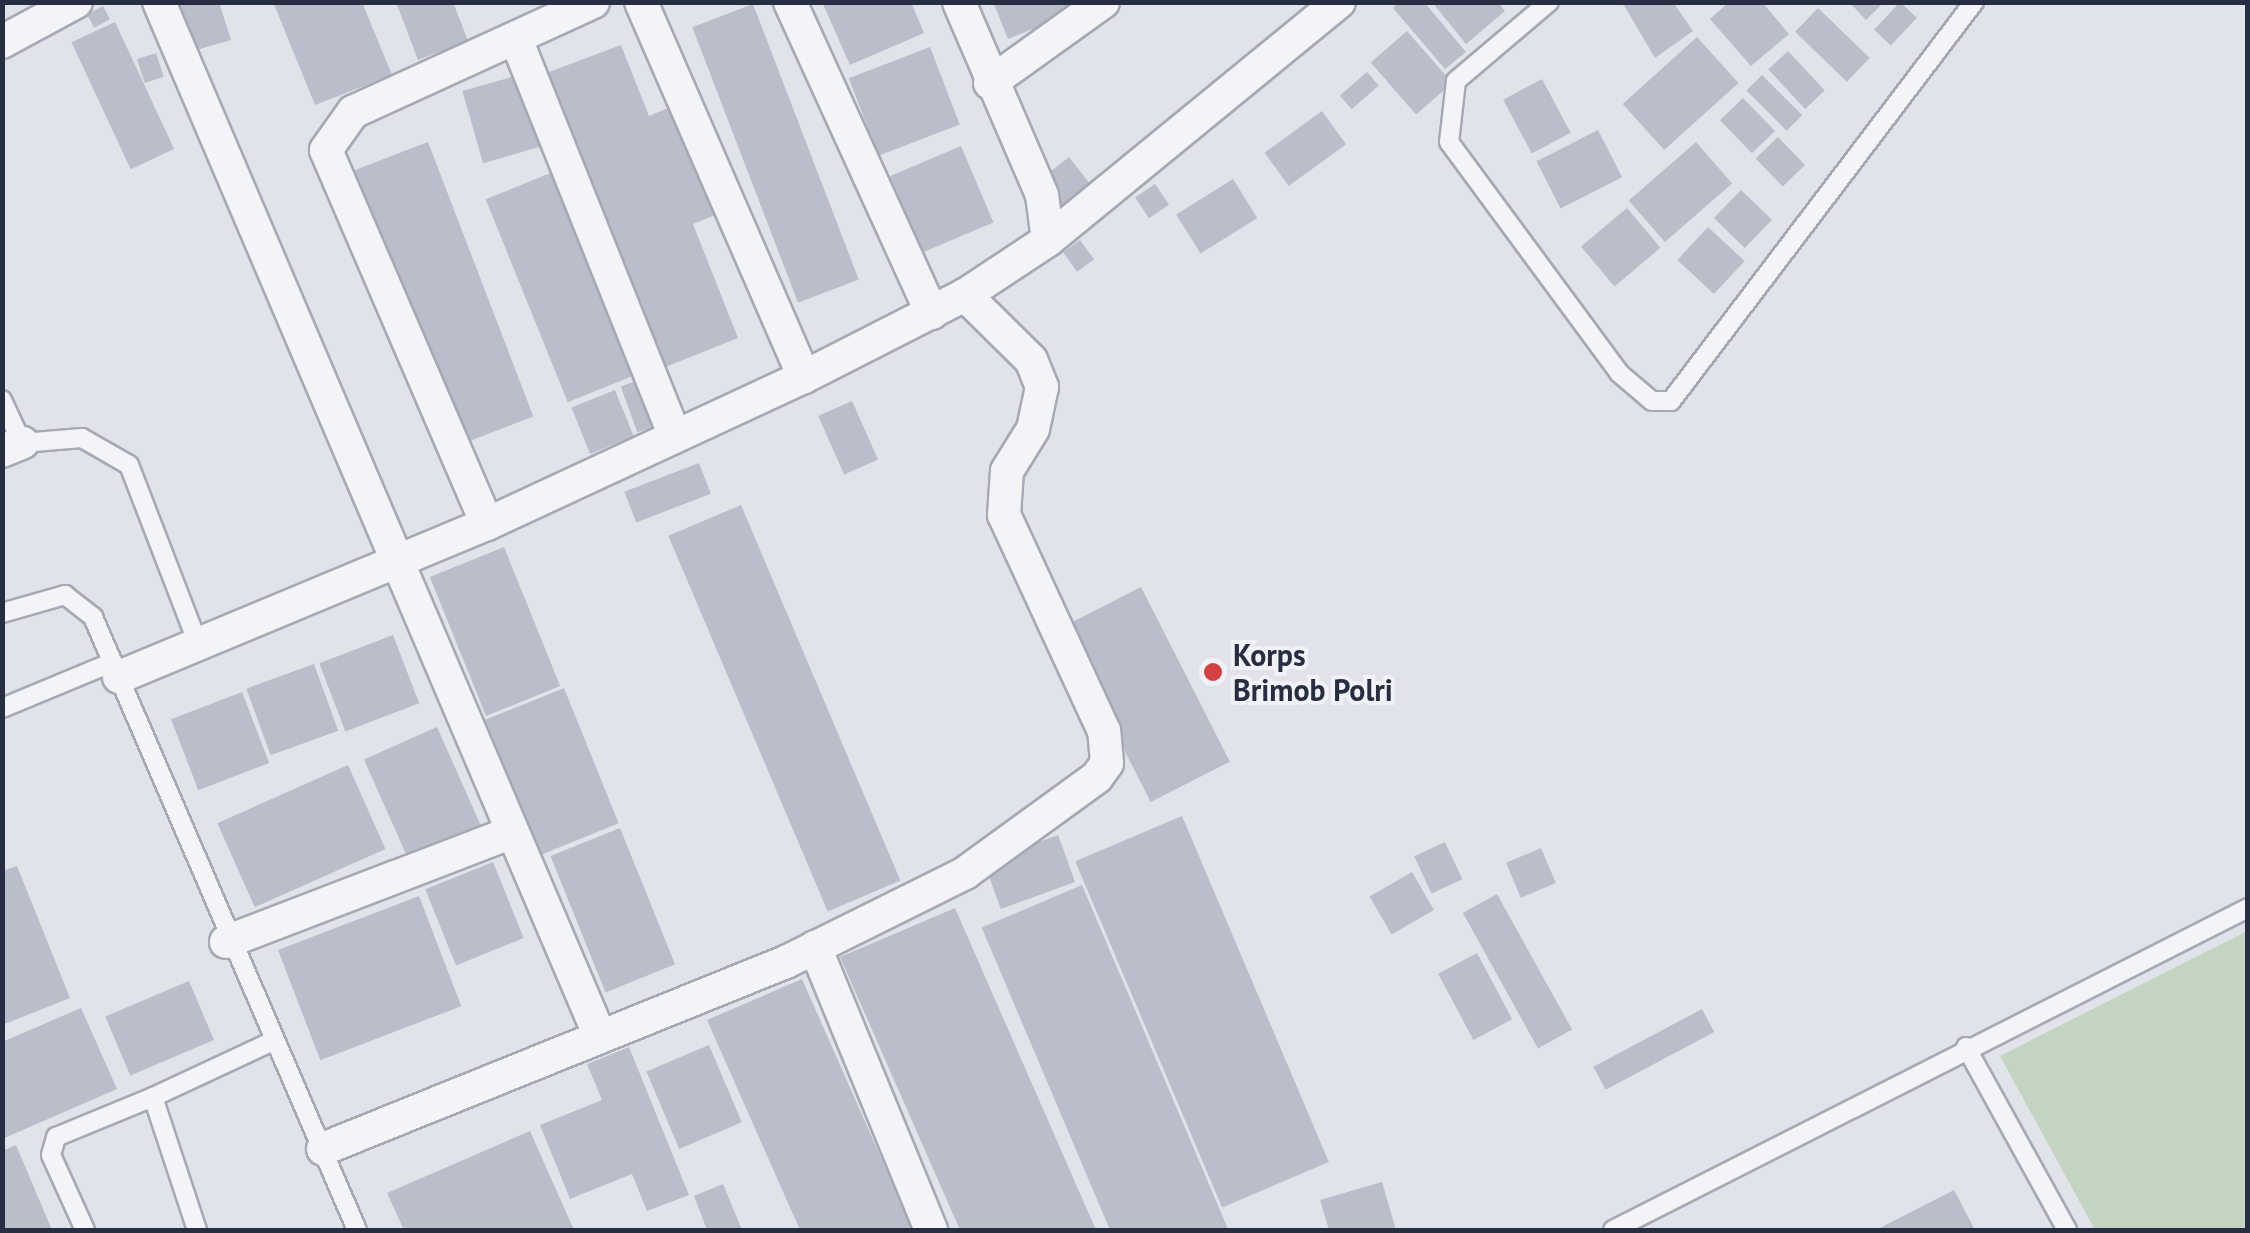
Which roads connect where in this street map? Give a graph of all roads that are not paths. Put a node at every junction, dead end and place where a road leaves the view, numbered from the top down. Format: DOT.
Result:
graph roads {
  1 [pos="76,2"];
  2 [pos="159,2"];
  3 [pos="593,2"];
  4 [pos="641,2"];
  5 [pos="790,2"];
  6 [pos="959,2"];
  7 [pos="1103,2"];
  8 [pos="1339,2"];
  9 [pos="1549,2"];
  10 [pos="1974,2"];
  11 [pos="516,39"];
  12 [pos="2,42"];
  13 [pos="990,83"];
  14 [pos="1048,240"];
  15 [pos="966,295"];
  16 [pos="932,313"];
  17 [pos="804,377"];
  18 [pos="2,400"];
  19 [pos="675,436"];
  20 [pos="12,447"];
  21 [pos="487,524"];
  22 [pos="395,559"];
  23 [pos="2,613"];
  24 [pos="197,641"];
  25 [pos="116,669"];
  26 [pos="2,708"];
  27 [pos="512,832"];
  28 [pos="2248,908"];
  29 [pos="226,942"];
  30 [pos="815,948"];
  31 [pos="598,1034"];
  32 [pos="269,1044"];
  33 [pos="1966,1047"];
  34 [pos="153,1097"];
  35 [pos="324,1149"];
  36 [pos="85,1230"];
  37 [pos="198,1230"];
  38 [pos="357,1230"];
  39 [pos="931,1230"];
  40 [pos="1613,1230"];
  41 [pos="2066,1230"];
  1 -- 12 [label="street"];
  2 -- 22 [label="street"];
  3 -- 11 [label="street"];
  4 -- 17 [label="street"];
  5 -- 16 [label="street"];
  6 -- 13 [label="street"];
  7 -- 13 [label="street"];
  8 -- 14 [label="street"];
  9 -- 10 [label="lane"];
  11 -- 19 [label="street"];
  11 -- 21 [label="street"];
  13 -- 14 [label="street"];
  14 -- 15 [label="street"];
  15 -- 16 [label="street"];
  15 -- 30 [label="street"];
  16 -- 17 [label="street"];
  17 -- 19 [label="street"];
  18 -- 20 [label="lane"];
  19 -- 21 [label="street"];
  20 -- 24 [label="lane"];
  21 -- 22 [label="street"];
  22 -- 24 [label="street"];
  22 -- 27 [label="street"];
  23 -- 25 [label="lane"];
  24 -- 25 [label="street"];
  25 -- 26 [label="lane"];
  25 -- 29 [label="lane"];
  27 -- 29 [label="street"];
  27 -- 31 [label="street"];
  28 -- 33 [label="lane"];
  29 -- 32 [label="lane"];
  30 -- 31 [label="street"];
  30 -- 39 [label="street"];
  31 -- 35 [label="street"];
  32 -- 34 [label="lane"];
  32 -- 35 [label="lane"];
  33 -- 40 [label="lane"];
  33 -- 41 [label="lane"];
  34 -- 36 [label="lane"];
  34 -- 37 [label="lane"];
  35 -- 38 [label="lane"];
}
